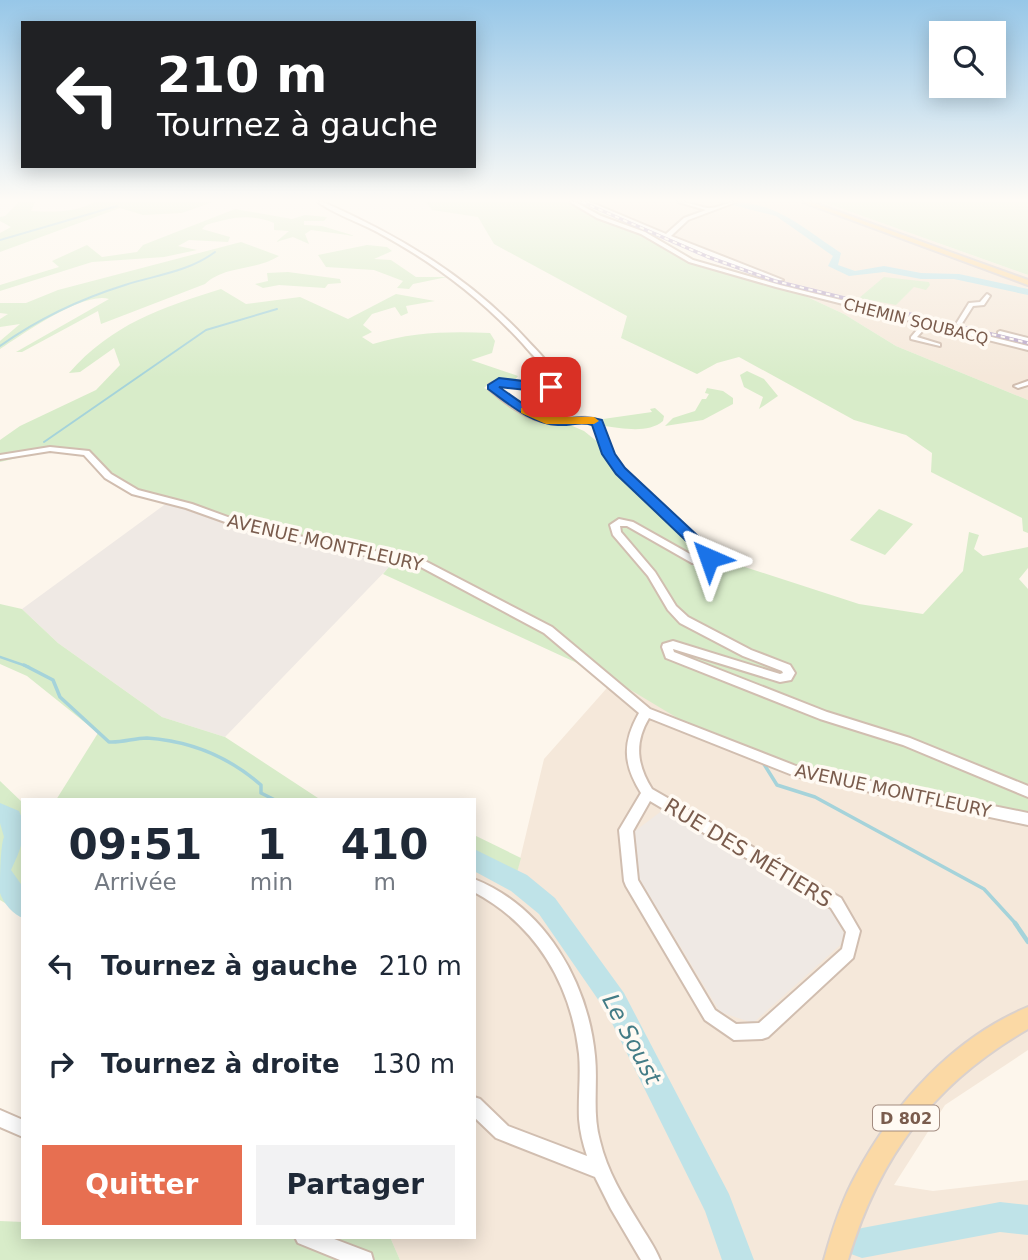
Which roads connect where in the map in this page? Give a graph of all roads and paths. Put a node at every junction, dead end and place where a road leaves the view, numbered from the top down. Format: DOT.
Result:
graph roads {
  1 [pos="431,261"];
  2 [pos="691,261"];
  3 [pos="730,261"];
  4 [pos="967,261"];
  5 [pos="1028,283"];
  6 [pos="987,296"];
  7 [pos="926,323"];
  8 [pos="959,324"];
  9 [pos="1028,340"];
  10 [pos="938,345"];
  11 [pos="1028,348"];
  12 [pos="1028,383"];
  13 [pos="1018,386"];
  14 [pos="0,457"];
  15 [pos="646,712"];
  16 [pos="1028,792"];
  17 [pos="648,793"];
  18 [pos="1028,819"];
  19 [pos="476,886"];
  20 [pos="1028,1017"];
  21 [pos="476,1107"];
  22 [pos="0,1118"];
  23 [pos="21,1128"];
  24 [pos="600,1170"];
  25 [pos="309,1239"];
  26 [pos="364,1260"];
  27 [pos="650,1260"];
  28 [pos="836,1260"];
  1 -- 16 [label="street"];
  2 -- 7 [label="street, CHEMIN SOUBACQ"];
  3 -- 8 [label="street"];
  4 -- 5 [label="main road"];
  6 -- 8 [label="street"];
  7 -- 10 [label="street"];
  7 -- 11 [label="street, CHEMIN SOUBACQ"];
  8 -- 9 [label="street"];
  12 -- 13 [label="street"];
  14 -- 15 [label="street, AVENUE MONTFLEURY"];
  15 -- 17 [label="street, RUE DES MÉTIERS"];
  15 -- 18 [label="street, AVENUE MONTFLEURY"];
  17 -- 17 [label="street, RUE DES MÉTIERS"];
  19 -- 24 [label="street"];
  20 -- 28 [label="main road, D 802"];
  21 -- 24 [label="street"];
  22 -- 23 [label="street"];
  24 -- 27 [label="street"];
  25 -- 26 [label="street"];
}
